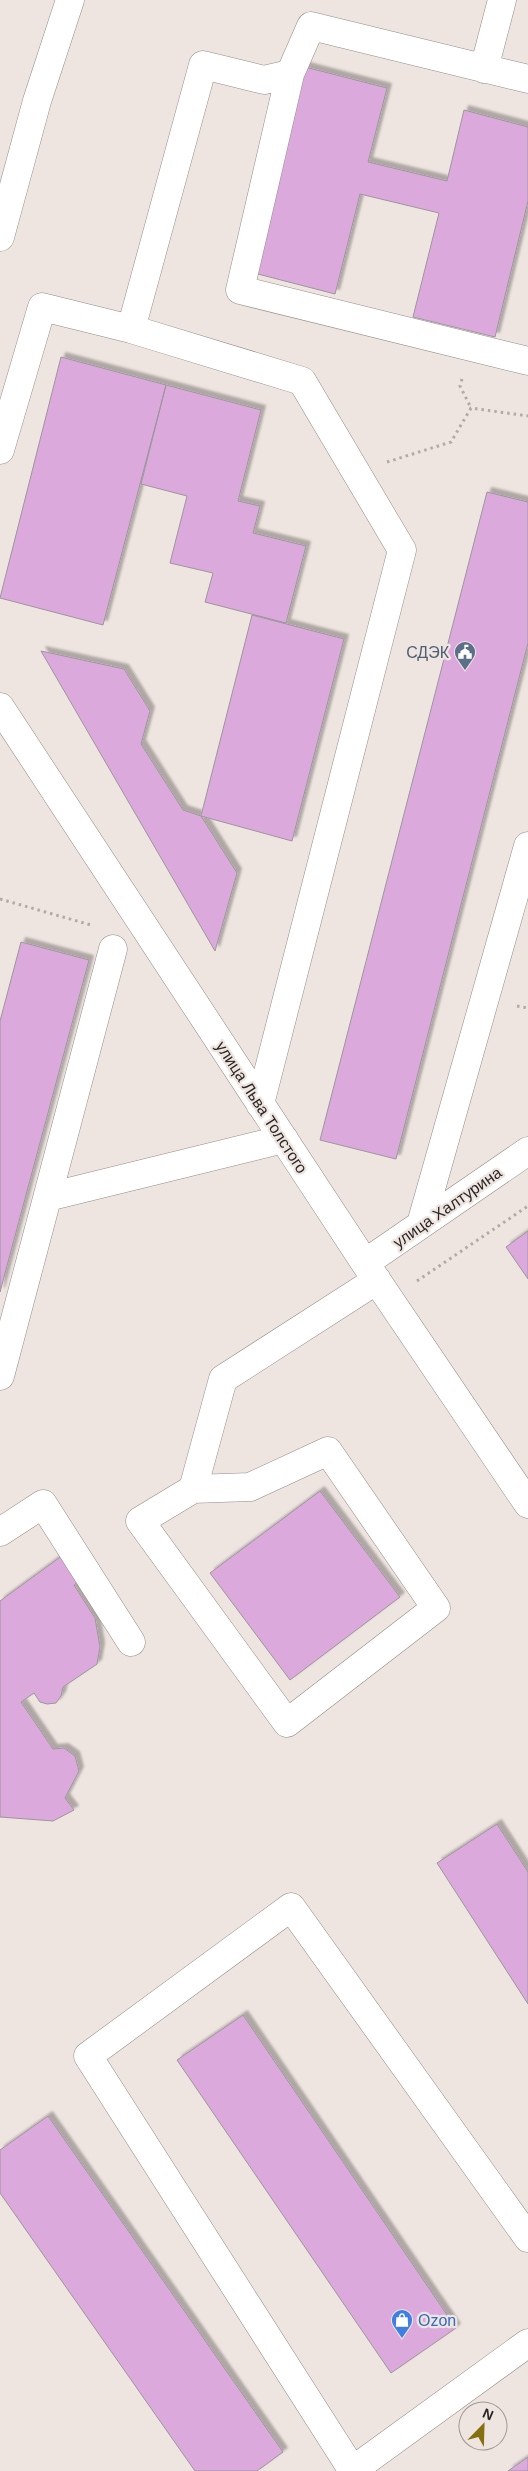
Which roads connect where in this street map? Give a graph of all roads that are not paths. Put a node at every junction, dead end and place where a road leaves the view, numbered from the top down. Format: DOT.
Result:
graph roads {
  1 [pos="70,0"];
  2 [pos="502,0"];
  3 [pos="484,68"];
  4 [pos="290,74"];
  5 [pos="528,79"];
  6 [pos="0,237"];
  7 [pos="131,330"];
  8 [pos="528,361"];
  9 [pos="0,450"];
  10 [pos="0,707"];
  11 [pos="528,846"];
  12 [pos="113,948"];
  13 [pos="260,1104"];
  14 [pos="284,1139"];
  15 [pos="528,1151"];
  16 [pos="48,1197"];
  17 [pos="421,1224"];
  18 [pos="377,1281"];
  19 [pos="0,1376"];
  20 [pos="193,1489"];
  21 [pos="528,1504"];
  22 [pos="0,1532"];
  23 [pos="131,1642"];
  24 [pos="528,2238"];
  25 [pos="528,2343"];
  26 [pos="353,2470"];
  1 -- 6 [label="street"];
  2 -- 3 [label="street"];
  3 -- 4 [label="street"];
  3 -- 5 [label="street"];
  4 -- 7 [label="street"];
  4 -- 8 [label="street"];
  7 -- 9 [label="street"];
  7 -- 13 [label="street"];
  10 -- 13 [label="street, улица Льва Толстого"];
  11 -- 17 [label="street"];
  12 -- 16 [label="street"];
  13 -- 14 [label="street, улица Льва Толстого"];
  14 -- 16 [label="street"];
  14 -- 18 [label="street, улица Льва Толстого"];
  15 -- 17 [label="street, улица Халтурина"];
  16 -- 19 [label="street"];
  17 -- 18 [label="street, улица Халтурина"];
  18 -- 20 [label="street, улица Халтурина"];
  18 -- 21 [label="street, улица Льва Толстого"];
  20 -- 20 [label="street"];
  22 -- 23 [label="street"];
  24 -- 26 [label="street"];
  25 -- 26 [label="street"];
}
